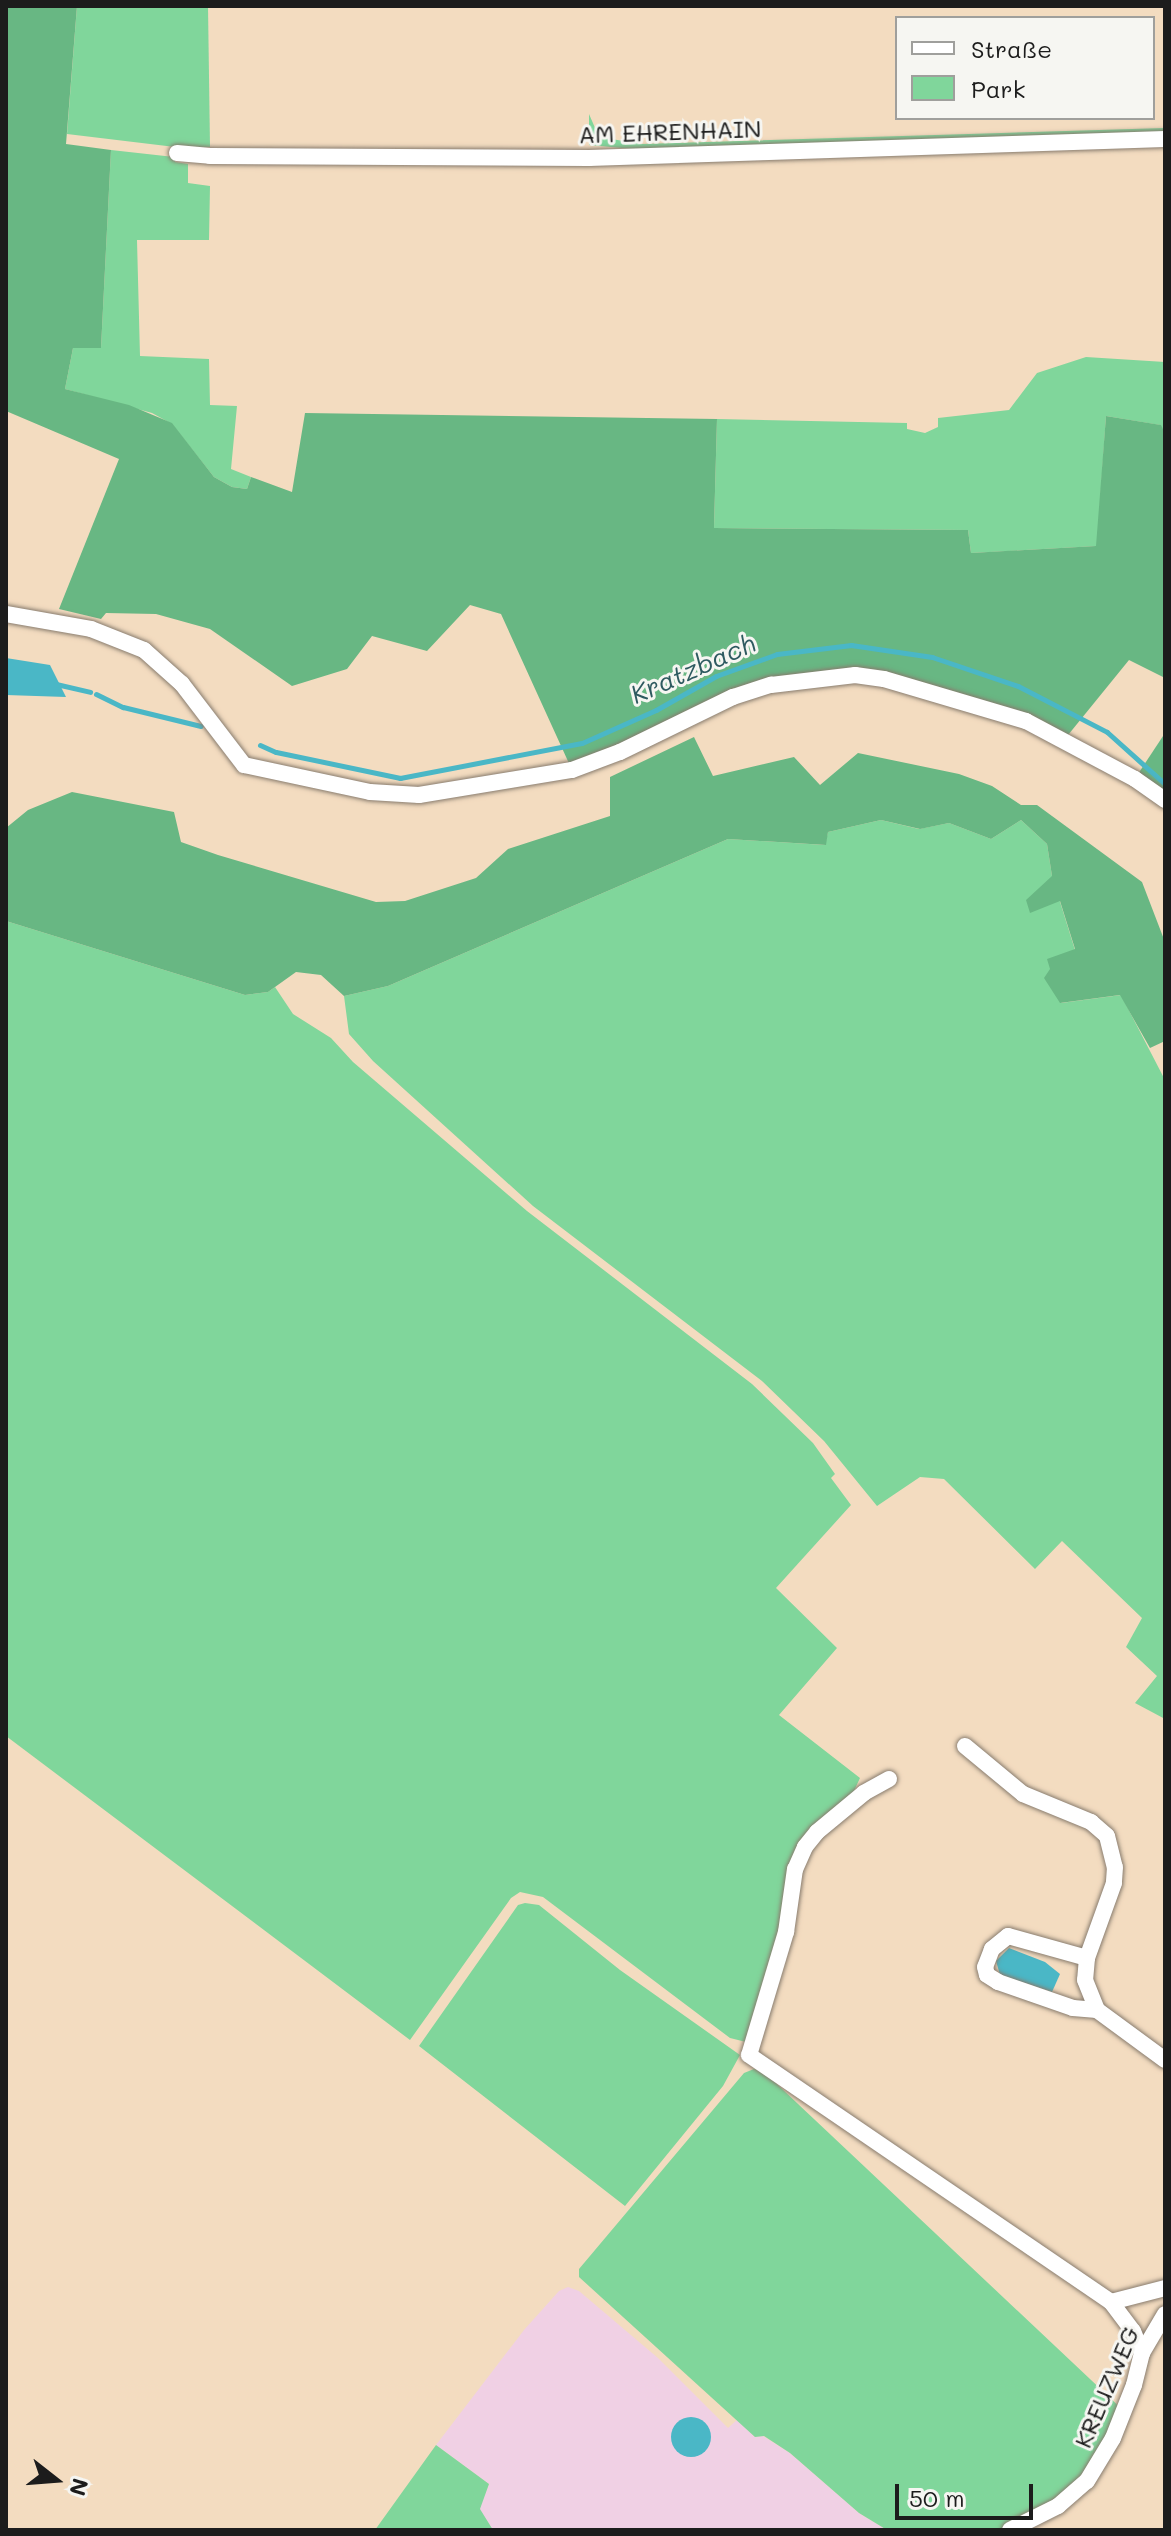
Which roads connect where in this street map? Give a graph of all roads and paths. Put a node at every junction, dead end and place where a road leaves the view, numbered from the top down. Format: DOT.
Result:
graph roads {
  1 [pos="1165,139"];
  2 [pos="177,153"];
  3 [pos="6,614"];
  4 [pos="1165,800"];
  5 [pos="965,1746"];
  6 [pos="889,1779"];
  7 [pos="1087,1958"];
  8 [pos="1097,2010"];
  9 [pos="1136,2039"];
  10 [pos="1165,2060"];
  11 [pos="1165,2074"];
  12 [pos="1165,2288"];
  13 [pos="1111,2302"];
  14 [pos="1165,2314"];
  15 [pos="1142,2353"];
  16 [pos="1010,2530"];
  1 -- 2 [label="street, AM EHRENHAIN"];
  3 -- 4 [label="street"];
  5 -- 7 [label="street"];
  6 -- 13 [label="street"];
  7 -- 8 [label="street"];
  7 -- 8 [label="street"];
  8 -- 9 [label="street"];
  9 -- 10 [label="street"];
  9 -- 11 [label="street"];
  12 -- 13 [label="street"];
  13 -- 15 [label="street"];
  14 -- 15 [label="street, KREUZWEG"];
  15 -- 16 [label="street, KREUZWEG"];
}
